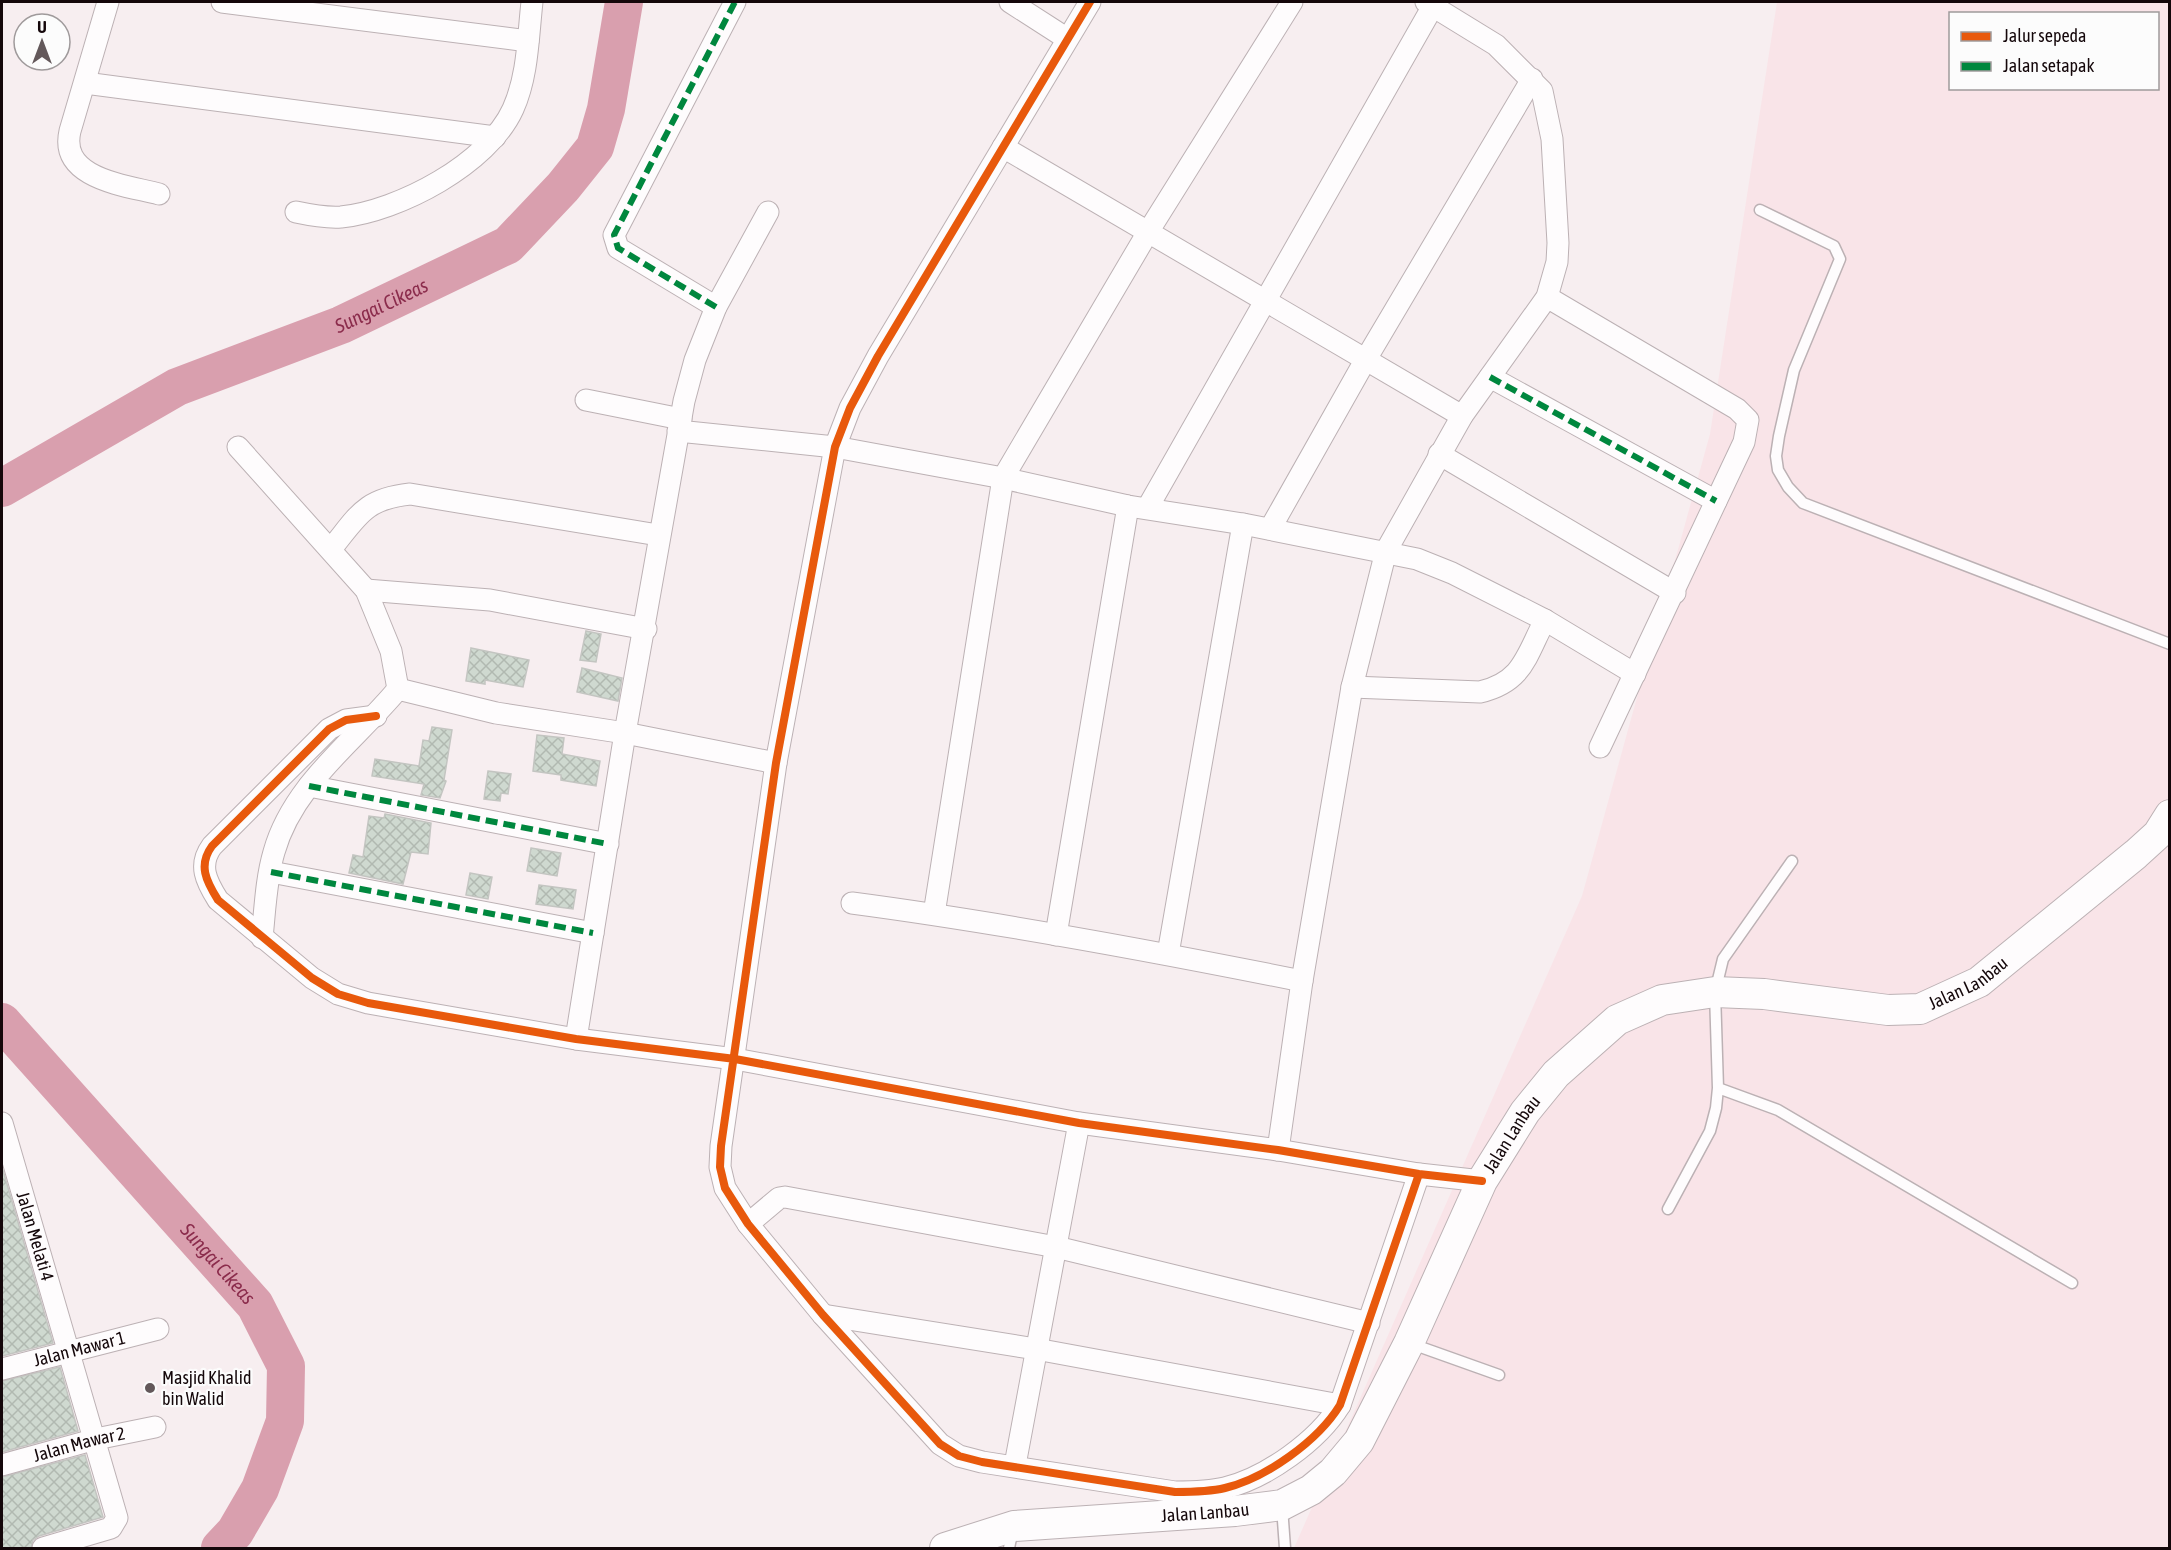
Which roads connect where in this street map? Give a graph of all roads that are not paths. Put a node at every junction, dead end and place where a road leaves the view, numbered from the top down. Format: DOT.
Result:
graph roads {
  1 [pos="108,2"];
  2 [pos="222,2"];
  3 [pos="532,2"];
  4 [pos="735,2"];
  5 [pos="1011,2"];
  6 [pos="1090,2"];
  7 [pos="1292,2"];
  8 [pos="1429,4"];
  9 [pos="1066,38"];
  10 [pos="528,41"];
  11 [pos="1532,79"];
  12 [pos="85,83"];
  13 [pos="495,137"];
  14 [pos="1003,147"];
  15 [pos="159,194"];
  16 [pos="1760,210"];
  17 [pos="296,212"];
  18 [pos="768,212"];
  19 [pos="1148,232"];
  20 [pos="1547,297"];
  21 [pos="1267,300"];
  22 [pos="716,306"];
  23 [pos="1366,359"];
  24 [pos="1490,377"];
  25 [pos="586,400"];
  26 [pos="1462,416"];
  27 [pos="680,425"];
  28 [pos="238,447"];
  29 [pos="835,447"];
  30 [pos="1439,454"];
  31 [pos="1003,478"];
  32 [pos="1716,501"];
  33 [pos="1138,507"];
  34 [pos="1243,524"];
  35 [pos="1269,529"];
  36 [pos="658,536"];
  37 [pos="331,549"];
  38 [pos="1386,551"];
  39 [pos="366,590"];
  40 [pos="1675,593"];
  41 [pos="1545,620"];
  42 [pos="645,629"];
  43 [pos="2169,644"];
  44 [pos="1635,674"];
  45 [pos="1352,687"];
  46 [pos="398,689"];
  47 [pos="376,716"];
  48 [pos="625,733"];
  49 [pos="1599,747"];
  50 [pos="776,763"];
  51 [pos="309,786"];
  52 [pos="2169,815"];
  53 [pos="608,844"];
  54 [pos="1792,861"];
  55 [pos="271,872"];
  56 [pos="852,903"];
  57 [pos="934,914"];
  58 [pos="593,933"];
  59 [pos="1056,935"];
  60 [pos="262,938"];
  61 [pos="1168,954"];
  62 [pos="1302,981"];
  63 [pos="1714,992"];
  64 [pos="576,1040"];
  65 [pos="735,1059"];
  66 [pos="1718,1088"];
  67 [pos="2,1122"];
  68 [pos="1079,1123"];
  69 [pos="1278,1150"];
  70 [pos="1419,1174"];
  71 [pos="1482,1181"];
  72 [pos="1668,1209"];
  73 [pos="748,1224"];
  74 [pos="1056,1247"];
  75 [pos="2072,1283"];
  76 [pos="823,1315"];
  77 [pos="1369,1323"];
  78 [pos="158,1329"];
  79 [pos="1409,1343"];
  80 [pos="1036,1349"];
  81 [pos="69,1351"];
  82 [pos="2,1369"];
  83 [pos="1499,1375"];
  84 [pos="1340,1405"];
  85 [pos="155,1427"];
  86 [pos="96,1439"];
  87 [pos="2,1465"];
  88 [pos="1015,1465"];
  89 [pos="1282,1505"];
  90 [pos="1012,1537"];
  91 [pos="43,1548"];
  92 [pos="945,1548"];
  93 [pos="1286,1548"];
  1 -- 12 [label="street"];
  2 -- 10 [label="street"];
  3 -- 10 [label="street"];
  4 -- 22 [label="street"];
  5 -- 9 [label="street"];
  6 -- 9 [label="street"];
  7 -- 19 [label="street"];
  8 -- 11 [label="street"];
  8 -- 21 [label="street"];
  9 -- 14 [label="street"];
  10 -- 13 [label="street"];
  11 -- 20 [label="street"];
  11 -- 23 [label="street"];
  12 -- 13 [label="street"];
  12 -- 15 [label="street"];
  13 -- 17 [label="street"];
  14 -- 19 [label="street"];
  14 -- 29 [label="street"];
  16 -- 43 [label="lane"];
  18 -- 22 [label="street"];
  19 -- 21 [label="street"];
  19 -- 31 [label="street"];
  20 -- 24 [label="street"];
  20 -- 32 [label="street"];
  21 -- 23 [label="street"];
  21 -- 33 [label="street"];
  22 -- 27 [label="street"];
  23 -- 26 [label="street"];
  23 -- 35 [label="street"];
  24 -- 26 [label="street"];
  24 -- 32 [label="street"];
  25 -- 27 [label="street"];
  26 -- 30 [label="street"];
  27 -- 29 [label="street"];
  27 -- 36 [label="street"];
  28 -- 37 [label="street"];
  29 -- 31 [label="street"];
  29 -- 50 [label="street"];
  30 -- 38 [label="street"];
  30 -- 40 [label="street"];
  31 -- 33 [label="street"];
  31 -- 57 [label="street"];
  32 -- 40 [label="street"];
  33 -- 34 [label="street"];
  33 -- 59 [label="street"];
  34 -- 35 [label="street"];
  34 -- 61 [label="street"];
  35 -- 38 [label="street"];
  36 -- 37 [label="street"];
  36 -- 42 [label="street"];
  37 -- 39 [label="street"];
  38 -- 41 [label="street"];
  38 -- 45 [label="street"];
  39 -- 42 [label="street"];
  39 -- 46 [label="street"];
  40 -- 44 [label="street"];
  41 -- 44 [label="street"];
  41 -- 45 [label="street"];
  42 -- 48 [label="street"];
  44 -- 49 [label="street"];
  45 -- 62 [label="street"];
  46 -- 47 [label="street"];
  46 -- 48 [label="street"];
  47 -- 51 [label="street"];
  47 -- 60 [label="street"];
  48 -- 50 [label="street"];
  48 -- 53 [label="street"];
  50 -- 65 [label="street"];
  51 -- 53 [label="street"];
  51 -- 55 [label="street"];
  52 -- 63 [label="street, Jalan Lanbau"];
  53 -- 58 [label="street"];
  54 -- 63 [label="lane"];
  55 -- 58 [label="street"];
  55 -- 60 [label="street"];
  56 -- 57 [label="street"];
  57 -- 59 [label="street"];
  58 -- 64 [label="street"];
  59 -- 61 [label="street"];
  60 -- 64 [label="street"];
  61 -- 62 [label="street"];
  62 -- 69 [label="street"];
  63 -- 66 [label="lane"];
  63 -- 71 [label="street, Jalan Lanbau"];
  64 -- 65 [label="street"];
  65 -- 68 [label="street"];
  65 -- 73 [label="street"];
  66 -- 72 [label="lane"];
  66 -- 75 [label="lane"];
  67 -- 81 [label="street, Jalan Melati 4"];
  68 -- 69 [label="street"];
  68 -- 74 [label="street"];
  69 -- 70 [label="street"];
  70 -- 71 [label="street"];
  70 -- 77 [label="street"];
  71 -- 79 [label="street, Jalan Lanbau"];
  73 -- 74 [label="street"];
  73 -- 76 [label="street"];
  74 -- 77 [label="street"];
  74 -- 80 [label="street"];
  76 -- 80 [label="street"];
  76 -- 88 [label="street"];
  77 -- 84 [label="street"];
  78 -- 81 [label="street, Jalan Mawar 1"];
  79 -- 83 [label="lane"];
  79 -- 89 [label="street, Jalan Lanbau"];
  80 -- 84 [label="street"];
  80 -- 88 [label="street"];
  81 -- 82 [label="street, Jalan Mawar 1"];
  81 -- 86 [label="street, Jalan Melati 4"];
  84 -- 88 [label="street"];
  85 -- 86 [label="street, Jalan Mawar 2"];
  86 -- 87 [label="street, Jalan Mawar 2"];
  86 -- 91 [label="street, Jalan Melati 4"];
  89 -- 90 [label="street, Jalan Lanbau"];
  89 -- 93 [label="lane"];
  90 -- 92 [label="street, Jalan Lanbau"];
}
